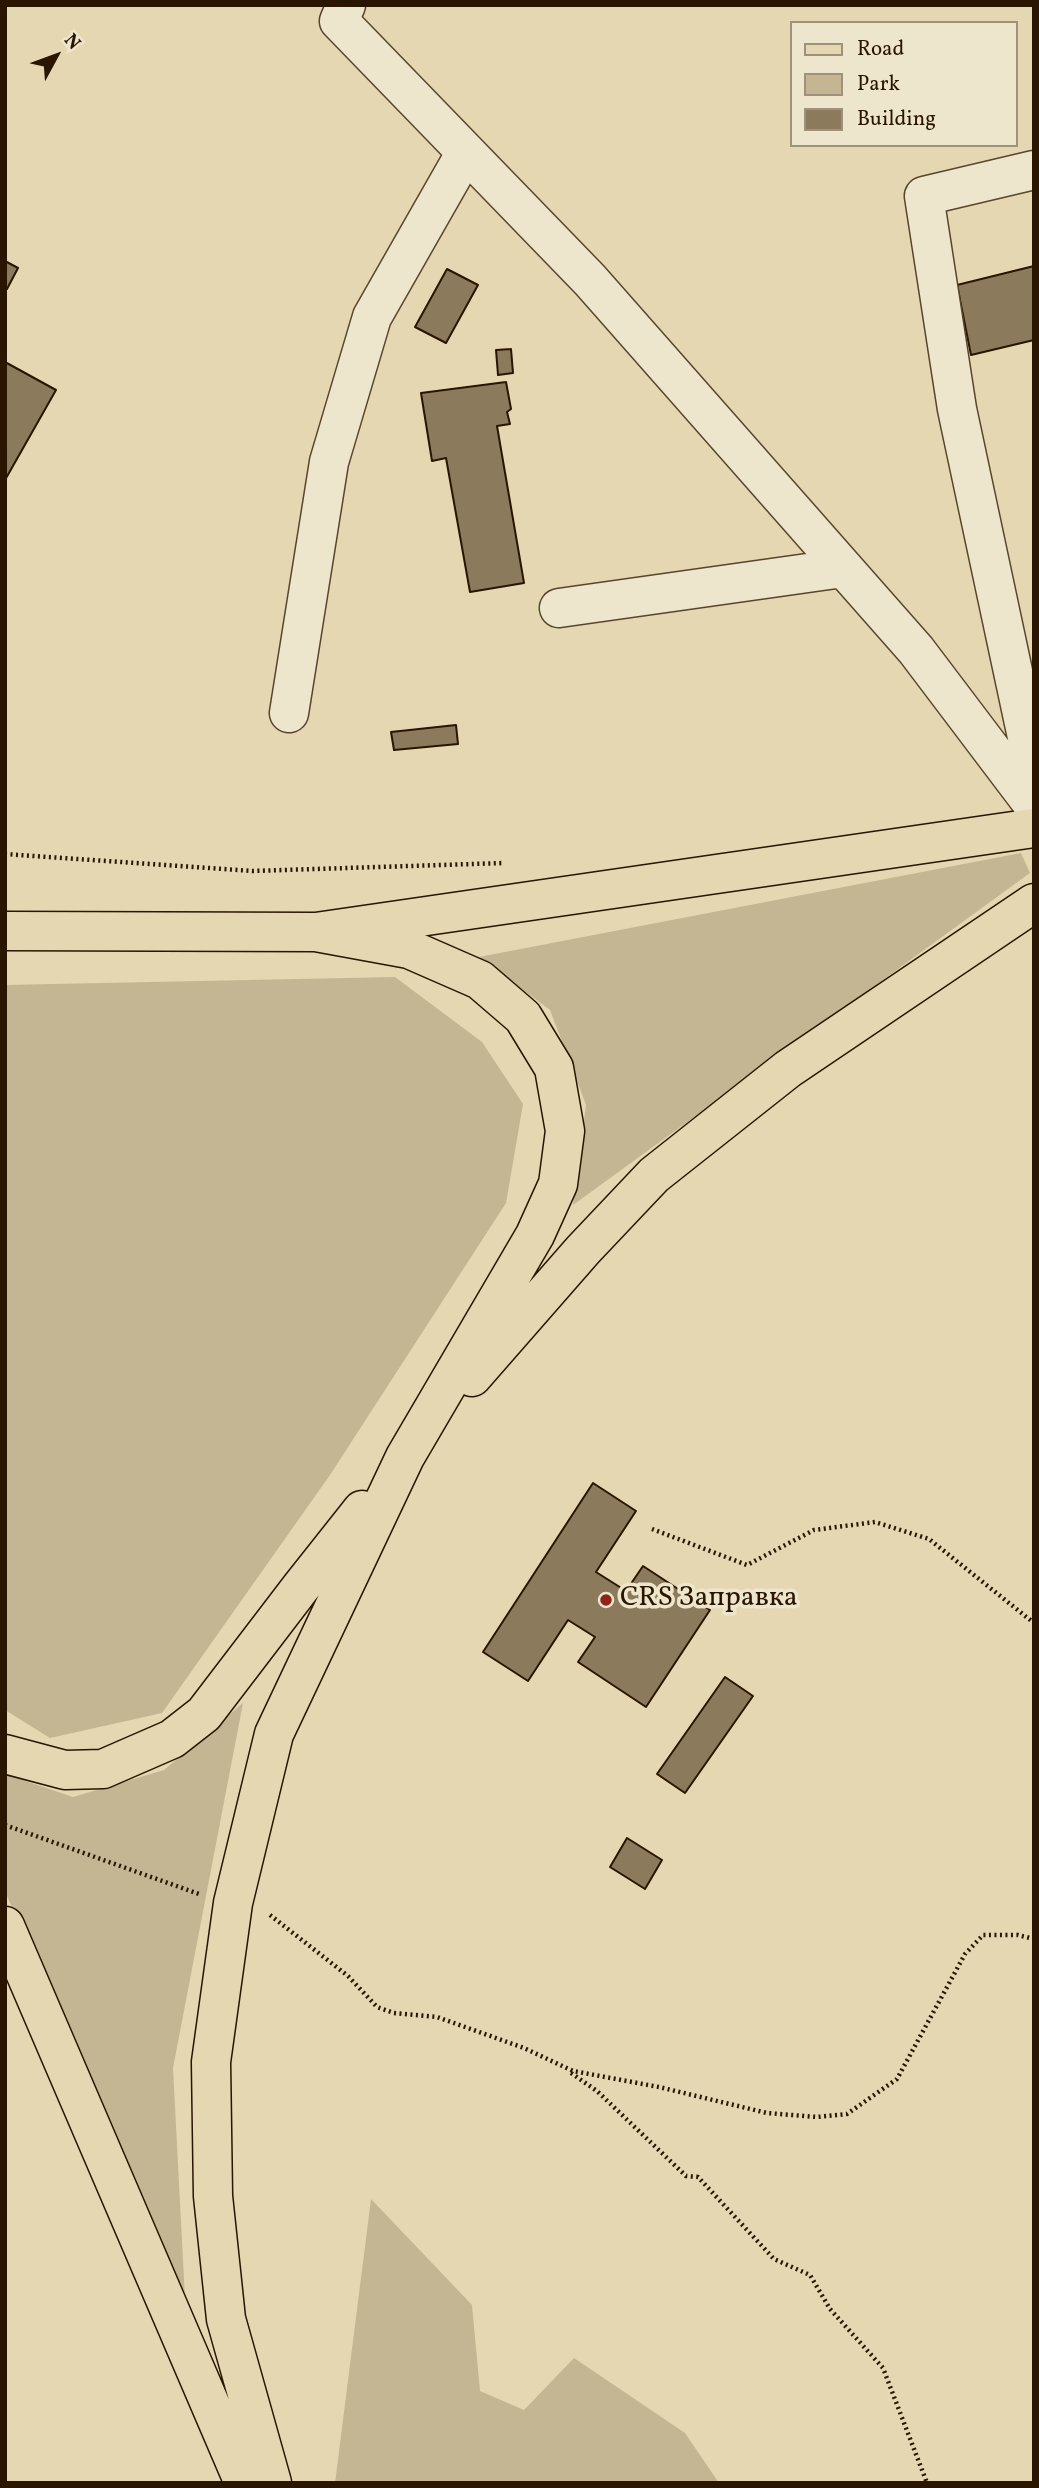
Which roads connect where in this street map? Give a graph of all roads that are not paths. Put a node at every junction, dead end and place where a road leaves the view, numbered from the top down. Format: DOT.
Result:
graph roads {
  1 [pos="346,5"];
  2 [pos="466,152"];
  3 [pos="1034,170"];
  4 [pos="843,568"];
  5 [pos="559,608"];
  6 [pos="289,713"];
  7 [pos="1034,770"];
  8 [pos="1034,806"];
  9 [pos="1034,828"];
  10 [pos="1034,903"];
  11 [pos="5,931"];
  12 [pos="316,932"];
  13 [pos="405,1457"];
  14 [pos="5,1754"];
  15 [pos="5,1926"];
  16 [pos="244,2483"];
  17 [pos="272,2483"];
  1 -- 2 [label="lane"];
  2 -- 4 [label="lane"];
  2 -- 6 [label="lane"];
  3 -- 7 [label="lane"];
  4 -- 5 [label="lane"];
  4 -- 8 [label="lane"];
  9 -- 12 [label="main road"];
  10 -- 13 [label="main road"];
  11 -- 12 [label="main road"];
  12 -- 13 [label="main road"];
  13 -- 14 [label="main road"];
  13 -- 17 [label="main road"];
  15 -- 16 [label="main road"];
}
